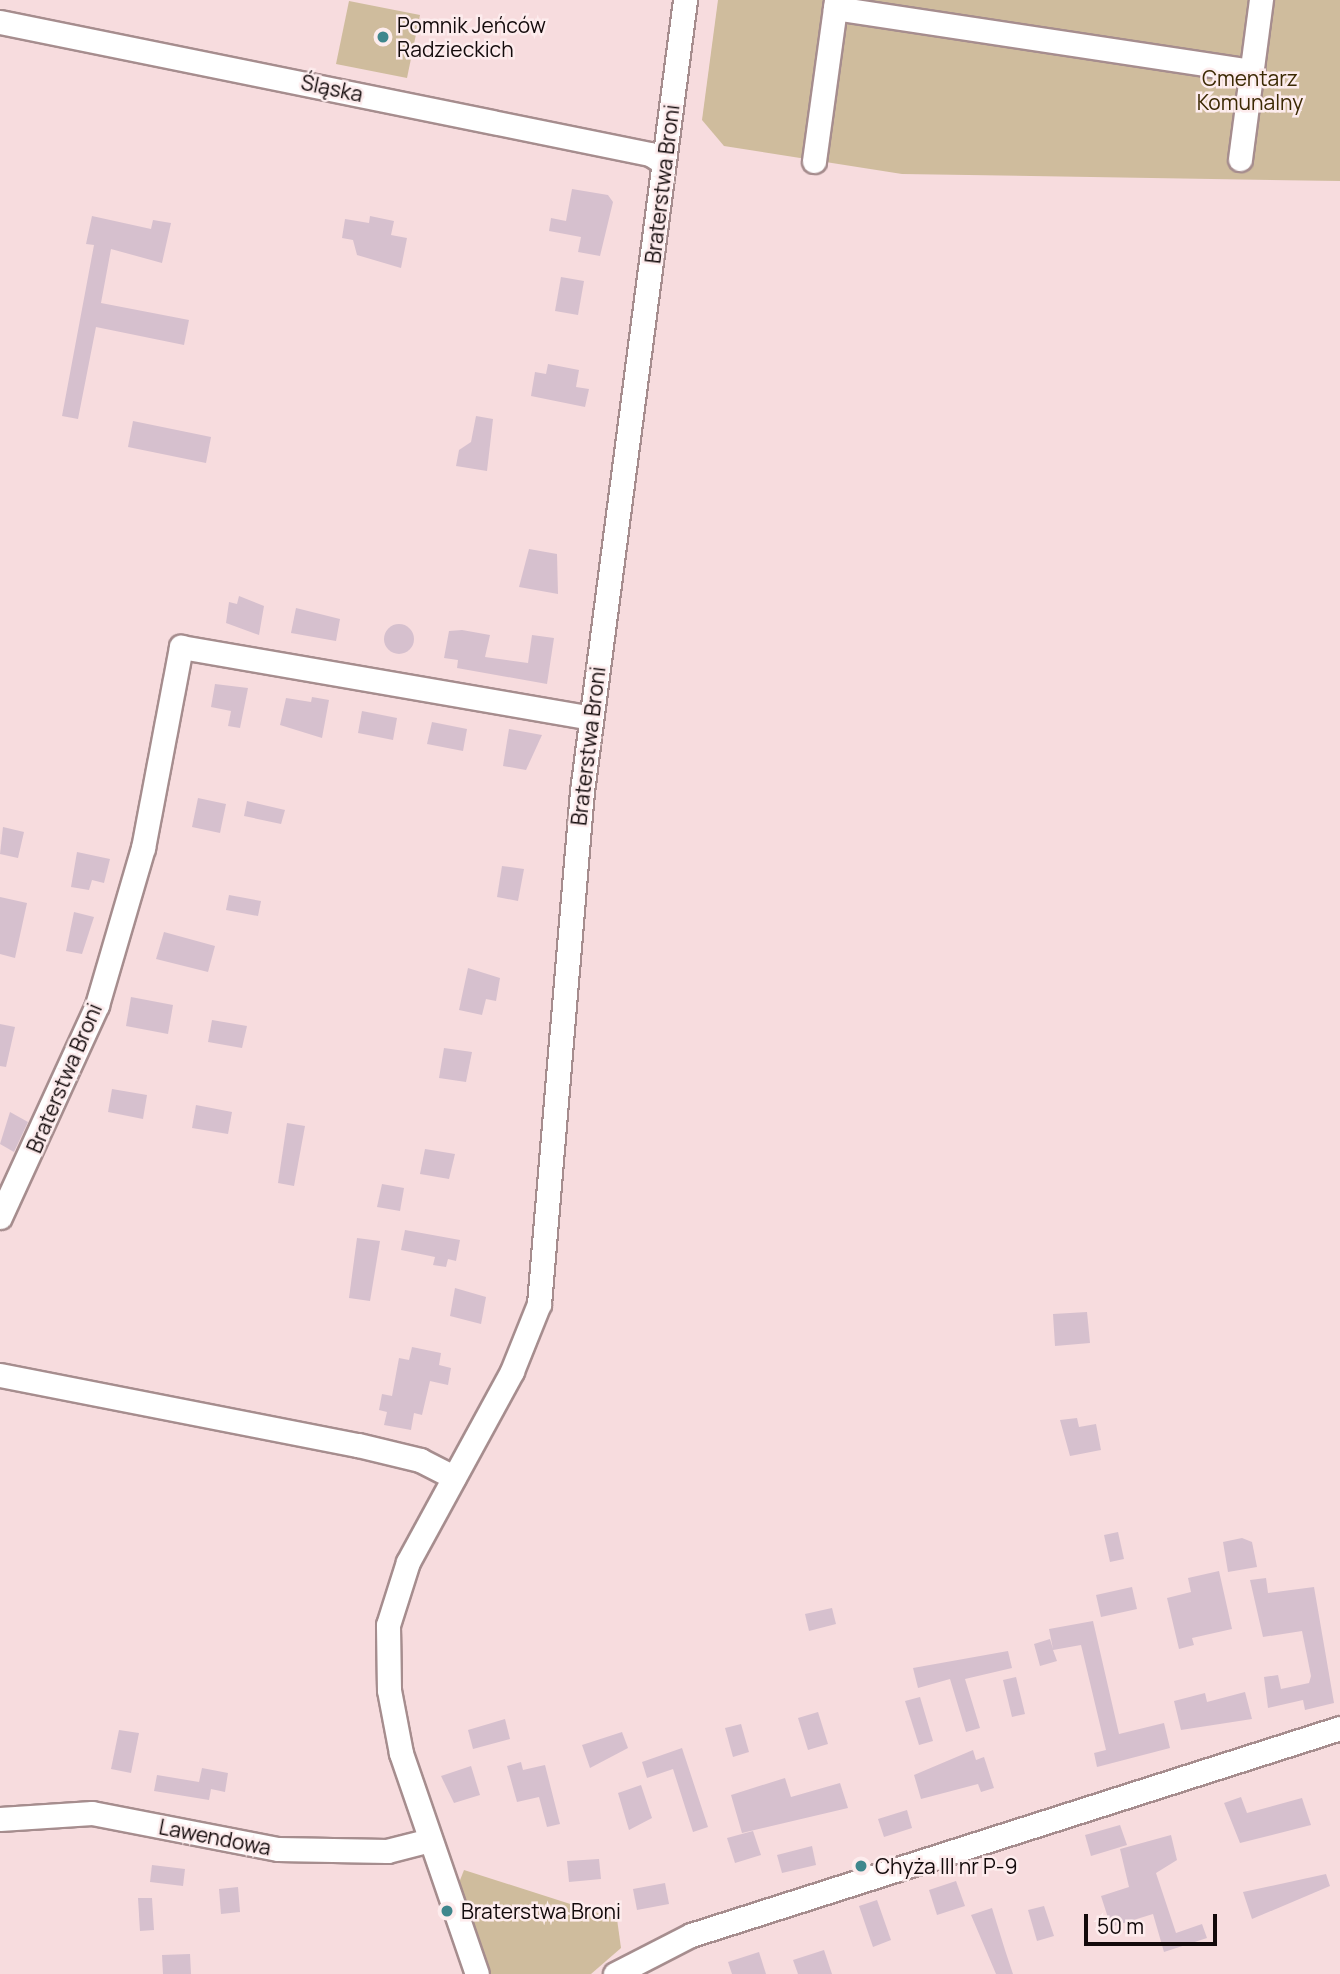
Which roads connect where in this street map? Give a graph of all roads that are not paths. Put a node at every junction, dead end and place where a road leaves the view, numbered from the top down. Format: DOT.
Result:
graph roads {
  1 [pos="685,0"];
  2 [pos="1261,0"];
  3 [pos="835,4"];
  4 [pos="0,22"];
  5 [pos="1252,71"];
  6 [pos="1240,159"];
  7 [pos="661,161"];
  8 [pos="814,162"];
  9 [pos="590,718"];
  10 [pos="0,1217"];
  11 [pos="0,1375"];
  12 [pos="454,1477"];
  13 [pos="1340,1728"];
  14 [pos="0,1819"];
  15 [pos="430,1840"];
  16 [pos="477,1974"];
  17 [pos="615,1974"];
  1 -- 7 [label="street, Braterstwa Broni"];
  2 -- 5 [label="street"];
  3 -- 5 [label="street"];
  3 -- 8 [label="street"];
  4 -- 7 [label="street, Śląska"];
  5 -- 6 [label="street"];
  7 -- 9 [label="street, Braterstwa Broni"];
  9 -- 10 [label="street, Braterstwa Broni"];
  9 -- 12 [label="street, Braterstwa Broni"];
  11 -- 12 [label="street"];
  12 -- 15 [label="street, Braterstwa Broni"];
  13 -- 17 [label="street"];
  14 -- 15 [label="street, Lawendowa"];
  15 -- 16 [label="street, Braterstwa Broni"];
}
